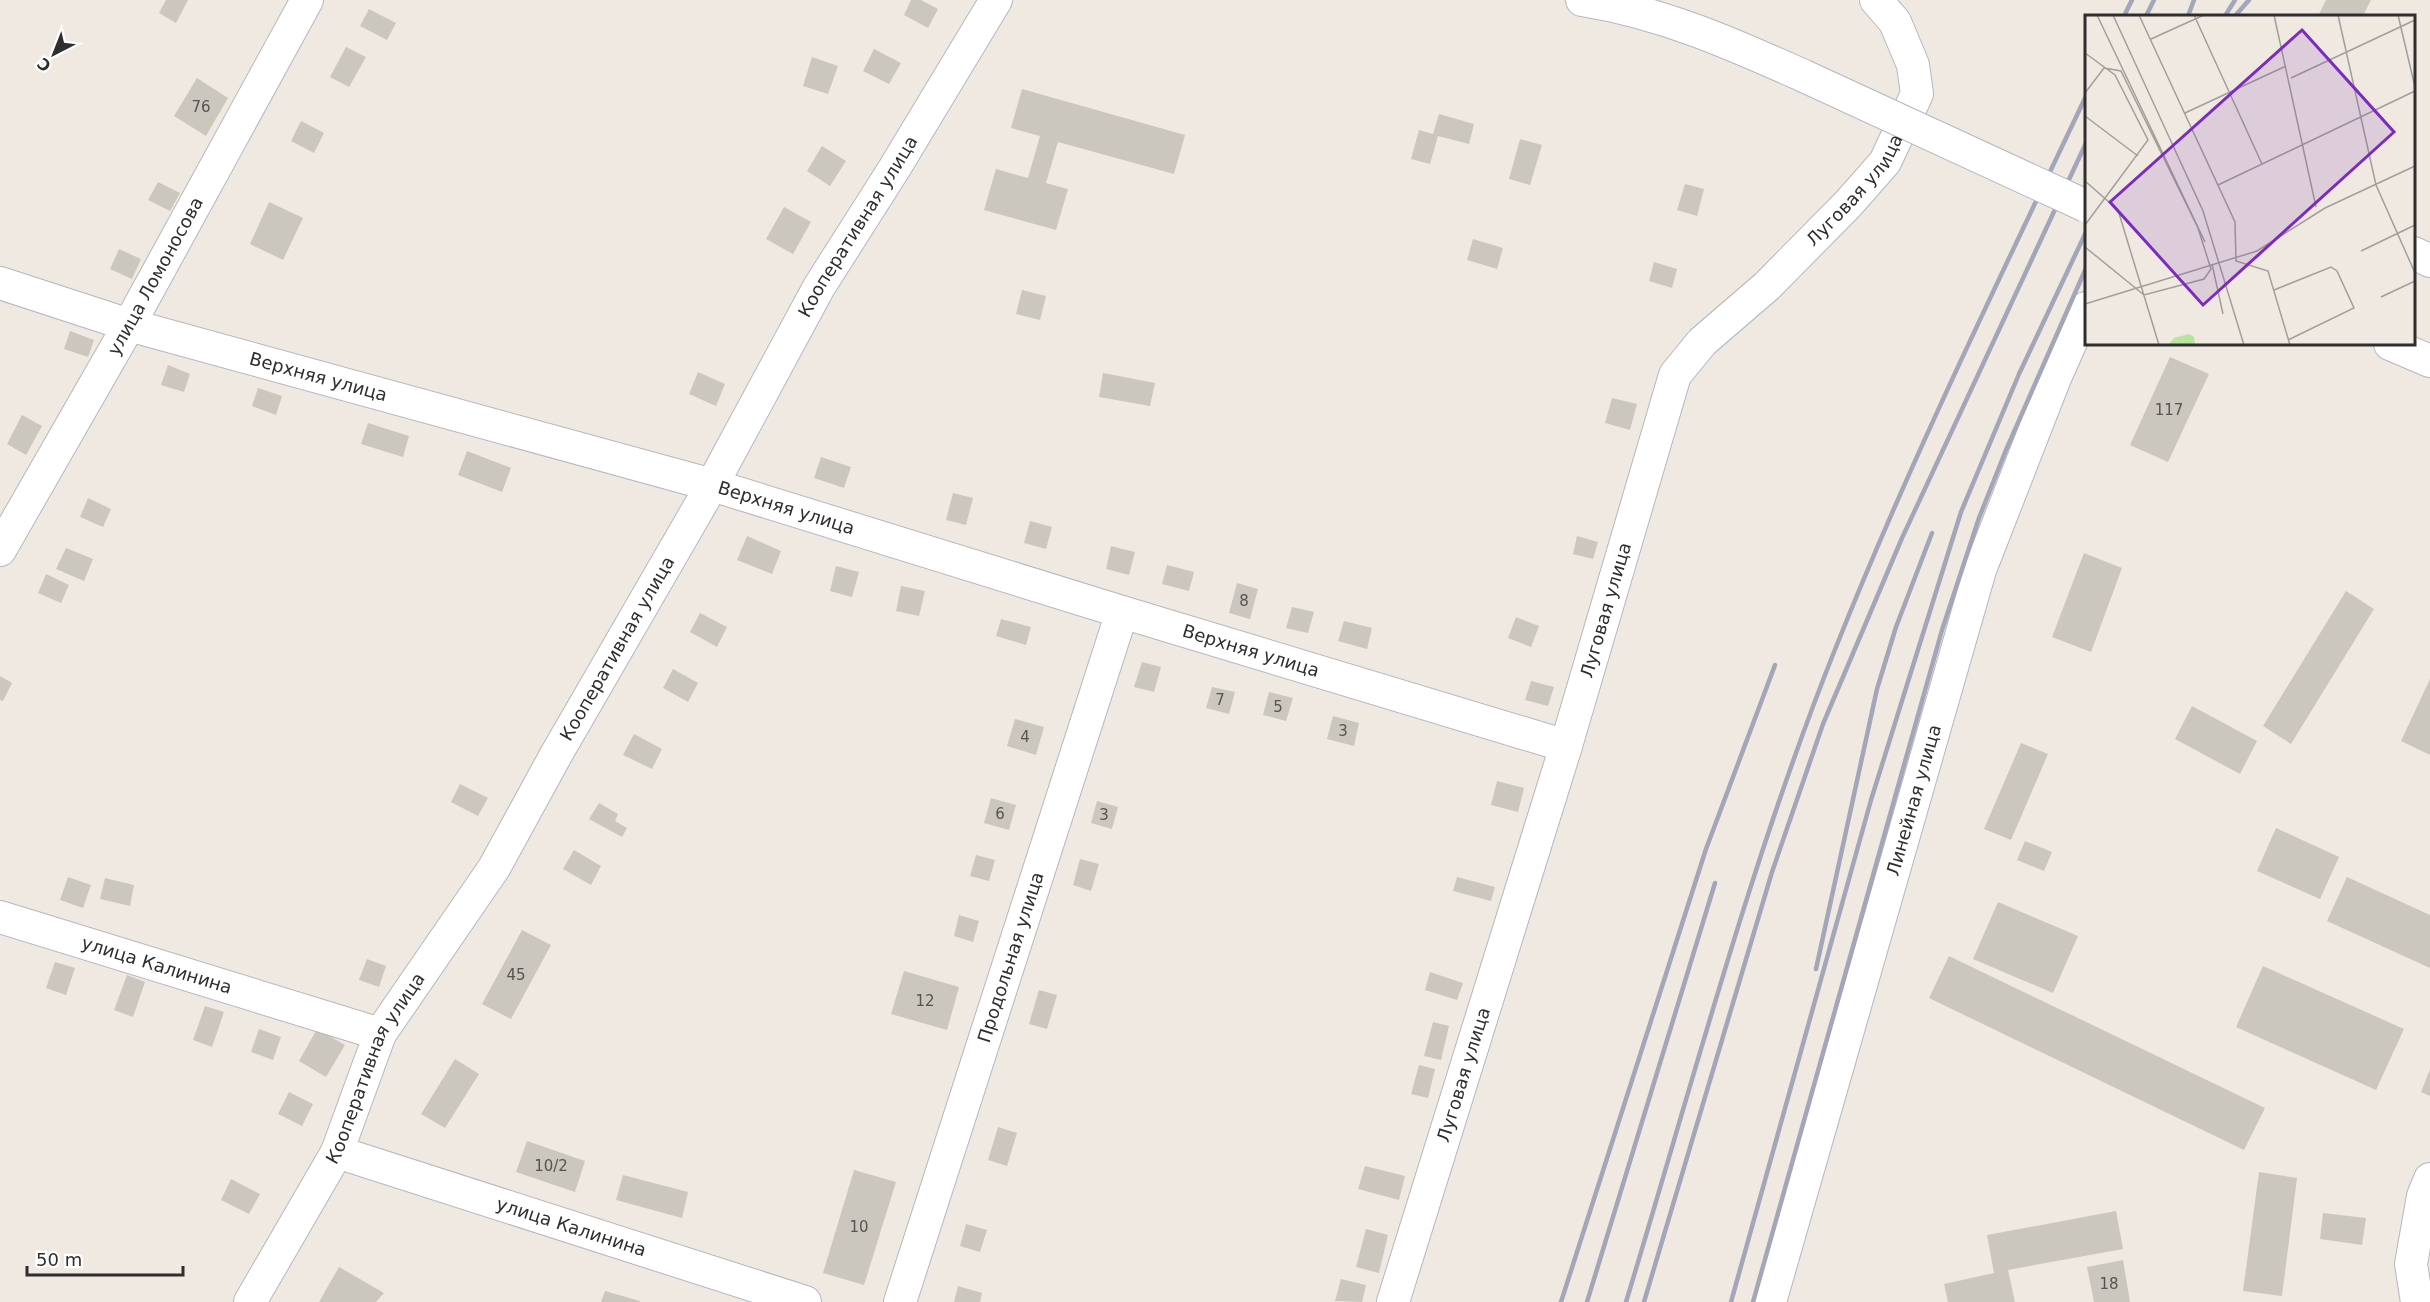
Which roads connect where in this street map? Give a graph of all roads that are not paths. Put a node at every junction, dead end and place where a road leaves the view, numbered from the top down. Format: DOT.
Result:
graph roads {
  1 [pos="307,0"];
  2 [pos="996,0"];
  3 [pos="1582,0"];
  4 [pos="1876,0"];
  5 [pos="2085,206"];
  6 [pos="2415,254"];
  7 [pos="2430,261"];
  8 [pos="0,283"];
  9 [pos="2085,310"];
  10 [pos="129,325"];
  11 [pos="2392,345"];
  12 [pos="2430,361"];
  13 [pos="712,485"];
  14 [pos="0,550"];
  15 [pos="1122,612"];
  16 [pos="1566,746"];
  17 [pos="0,918"];
  18 [pos="380,1034"];
  19 [pos="337,1152"];
  20 [pos="2430,1179"];
  21 [pos="250,1302"];
  22 [pos="805,1302"];
  23 [pos="900,1302"];
  24 [pos="1393,1302"];
  25 [pos="1770,1302"];
  26 [pos="2417,1302"];
  1 -- 10 [label="street, улица Ломоносова"];
  2 -- 13 [label="street, Кооперативная улица"];
  3 -- 5 [label="street, bridge"];
  4 -- 16 [label="street, Луговая улица"];
  6 -- 7 [label="street"];
  8 -- 10 [label="street, Верхняя улица"];
  9 -- 25 [label="street, Линейная улица"];
  10 -- 13 [label="street, Верхняя улица"];
  10 -- 14 [label="street, улица Ломоносова"];
  11 -- 12 [label="street"];
  13 -- 15 [label="street, Верхняя улица"];
  13 -- 18 [label="street, Кооперативная улица"];
  15 -- 16 [label="street, Верхняя улица"];
  15 -- 23 [label="street, Продольная улица"];
  16 -- 24 [label="street, Луговая улица"];
  17 -- 18 [label="street, улица Калинина"];
  18 -- 19 [label="street, Кооперативная улица"];
  19 -- 21 [label="street, Кооперативная улица"];
  19 -- 22 [label="street, улица Калинина"];
  20 -- 26 [label="street"];
}
